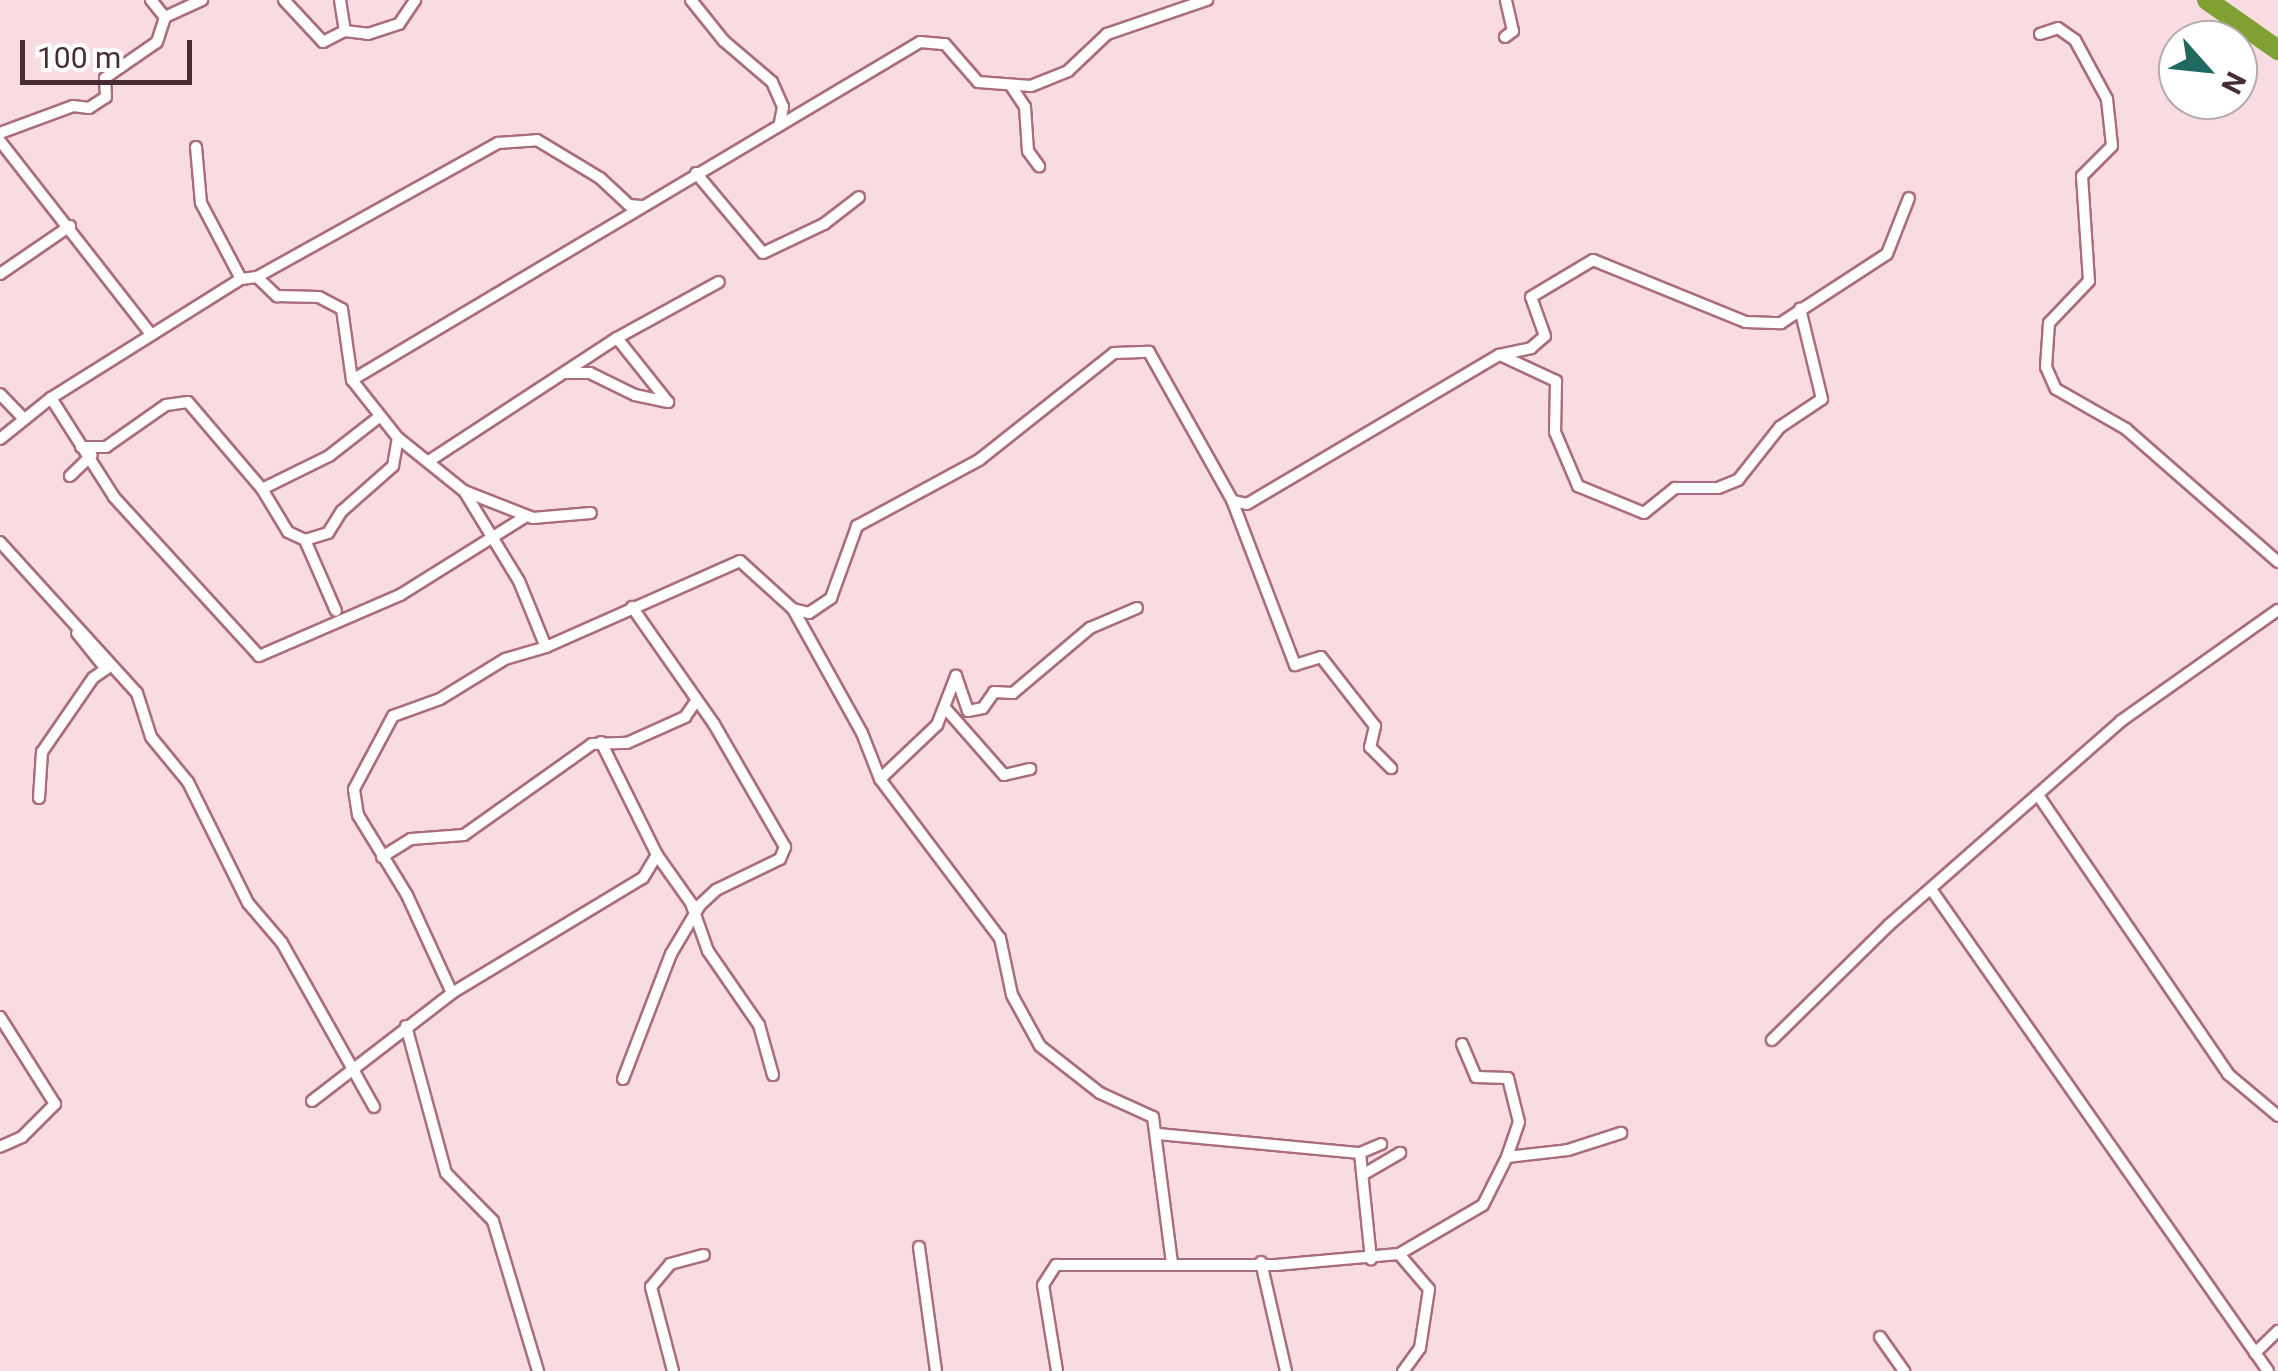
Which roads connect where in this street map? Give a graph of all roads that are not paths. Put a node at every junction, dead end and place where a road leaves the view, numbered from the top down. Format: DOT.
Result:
graph roads {
  1 [pos="151,0"];
  2 [pos="202,0"];
  3 [pos="284,0"];
  4 [pos="340,0"];
  5 [pos="415,0"];
  6 [pos="691,0"];
  7 [pos="1207,0"];
  8 [pos="1506,0"];
  9 [pos="165,16"];
  10 [pos="345,31"];
  11 [pos="2040,34"];
  12 [pos="1506,37"];
  13 [pos="1011,86"];
  14 [pos="780,123"];
  15 [pos="0,132"];
  16 [pos="0,141"];
  17 [pos="196,147"];
  18 [pos="1039,166"];
  19 [pos="696,173"];
  20 [pos="860,197"];
  21 [pos="1909,198"];
  22 [pos="642,206"];
  23 [pos="70,226"];
  24 [pos="0,274"];
  25 [pos="258,278"];
  26 [pos="241,279"];
  27 [pos="718,282"];
  28 [pos="1800,309"];
  29 [pos="150,333"];
  30 [pos="617,338"];
  31 [pos="1499,355"];
  32 [pos="565,373"];
  33 [pos="352,380"];
  34 [pos="0,394"];
  35 [pos="51,398"];
  36 [pos="379,416"];
  37 [pos="24,418"];
  38 [pos="398,438"];
  39 [pos="0,439"];
  40 [pos="92,454"];
  41 [pos="429,461"];
  42 [pos="70,476"];
  43 [pos="262,489"];
  44 [pos="464,491"];
  45 [pos="1232,500"];
  46 [pos="591,513"];
  47 [pos="526,516"];
  48 [pos="488,534"];
  49 [pos="305,540"];
  50 [pos="0,542"];
  51 [pos="2278,562"];
  52 [pos="632,607"];
  53 [pos="1137,608"];
  54 [pos="792,609"];
  55 [pos="2278,610"];
  56 [pos="336,612"];
  57 [pos="75,627"];
  58 [pos="546,647"];
  59 [pos="696,701"];
  60 [pos="946,709"];
  61 [pos="601,742"];
  62 [pos="1030,768"];
  63 [pos="1391,768"];
  64 [pos="880,779"];
  65 [pos="2038,795"];
  66 [pos="39,798"];
  67 [pos="657,854"];
  68 [pos="382,858"];
  69 [pos="1930,888"];
  70 [pos="696,916"];
  71 [pos="452,993"];
  72 [pos="0,1016"];
  73 [pos="406,1026"];
  74 [pos="1772,1040"];
  75 [pos="1462,1044"];
  76 [pos="353,1065"];
  77 [pos="773,1076"];
  78 [pos="623,1079"];
  79 [pos="312,1102"];
  80 [pos="374,1108"];
  81 [pos="2278,1116"];
  82 [pos="1621,1132"];
  83 [pos="1158,1134"];
  84 [pos="1381,1144"];
  85 [pos="0,1146"];
  86 [pos="1360,1153"];
  87 [pos="1400,1154"];
  88 [pos="1507,1157"];
  89 [pos="1364,1174"];
  90 [pos="919,1247"];
  91 [pos="1400,1254"];
  92 [pos="704,1256"];
  93 [pos="1371,1259"];
  94 [pos="1261,1262"];
  95 [pos="1172,1263"];
  96 [pos="2278,1331"];
  97 [pos="1880,1337"];
  98 [pos="2255,1352"];
  99 [pos="932,1370"];
  100 [pos="538,1371"];
  101 [pos="672,1371"];
  102 [pos="1057,1371"];
  103 [pos="1286,1371"];
  104 [pos="1403,1371"];
  105 [pos="1904,1371"];
  106 [pos="2268,1371"];
  1 -- 9 [label="street"];
  2 -- 9 [label="street"];
  3 -- 10 [label="street"];
  4 -- 10 [label="street"];
  5 -- 10 [label="street"];
  6 -- 14 [label="street"];
  7 -- 13 [label="street"];
  8 -- 12 [label="street"];
  9 -- 15 [label="street"];
  11 -- 51 [label="street"];
  13 -- 14 [label="street"];
  13 -- 18 [label="street"];
  14 -- 19 [label="street"];
  16 -- 23 [label="street"];
  17 -- 26 [label="street"];
  19 -- 20 [label="street"];
  19 -- 22 [label="street"];
  21 -- 28 [label="street"];
  22 -- 25 [label="street"];
  22 -- 33 [label="street"];
  23 -- 24 [label="street"];
  23 -- 29 [label="street"];
  25 -- 26 [label="street"];
  25 -- 33 [label="street"];
  26 -- 29 [label="street"];
  27 -- 30 [label="street"];
  28 -- 31 [label="street"];
  28 -- 31 [label="street"];
  29 -- 35 [label="street"];
  30 -- 32 [label="street"];
  30 -- 32 [label="street"];
  31 -- 45 [label="street"];
  32 -- 41 [label="street"];
  33 -- 36 [label="street"];
  34 -- 37 [label="street"];
  35 -- 37 [label="street"];
  35 -- 40 [label="street"];
  36 -- 38 [label="street"];
  36 -- 43 [label="street"];
  37 -- 39 [label="street"];
  38 -- 41 [label="street"];
  38 -- 49 [label="street"];
  40 -- 42 [label="street"];
  40 -- 43 [label="street"];
  40 -- 48 [label="street"];
  41 -- 44 [label="street"];
  43 -- 49 [label="street"];
  44 -- 47 [label="street"];
  44 -- 48 [label="street"];
  45 -- 54 [label="street"];
  45 -- 63 [label="street"];
  46 -- 47 [label="street"];
  47 -- 48 [label="street"];
  48 -- 58 [label="street"];
  49 -- 56 [label="street"];
  50 -- 57 [label="street"];
  52 -- 54 [label="street"];
  52 -- 58 [label="street"];
  52 -- 59 [label="street"];
  53 -- 60 [label="street"];
  54 -- 64 [label="street"];
  55 -- 65 [label="street"];
  57 -- 66 [label="street"];
  57 -- 76 [label="street"];
  58 -- 68 [label="street"];
  59 -- 61 [label="street"];
  59 -- 70 [label="street"];
  60 -- 62 [label="street"];
  60 -- 64 [label="street"];
  61 -- 67 [label="street"];
  61 -- 68 [label="street"];
  64 -- 83 [label="street"];
  65 -- 69 [label="street"];
  65 -- 81 [label="street"];
  67 -- 70 [label="street"];
  67 -- 71 [label="street"];
  68 -- 71 [label="street"];
  69 -- 74 [label="street"];
  69 -- 98 [label="street"];
  70 -- 77 [label="street"];
  70 -- 78 [label="street"];
  71 -- 73 [label="street"];
  72 -- 85 [label="street"];
  73 -- 76 [label="street"];
  73 -- 100 [label="street"];
  75 -- 88 [label="street"];
  76 -- 79 [label="street"];
  76 -- 80 [label="street"];
  82 -- 88 [label="street"];
  83 -- 86 [label="street"];
  83 -- 95 [label="street"];
  84 -- 86 [label="street"];
  86 -- 89 [label="street"];
  87 -- 89 [label="street"];
  88 -- 91 [label="street"];
  89 -- 93 [label="street"];
  90 -- 99 [label="street"];
  91 -- 93 [label="street"];
  91 -- 104 [label="street"];
  92 -- 101 [label="street"];
  93 -- 94 [label="street"];
  94 -- 95 [label="street"];
  94 -- 103 [label="street"];
  95 -- 102 [label="street"];
  96 -- 98 [label="street"];
  97 -- 105 [label="street"];
  98 -- 106 [label="street"];
}
